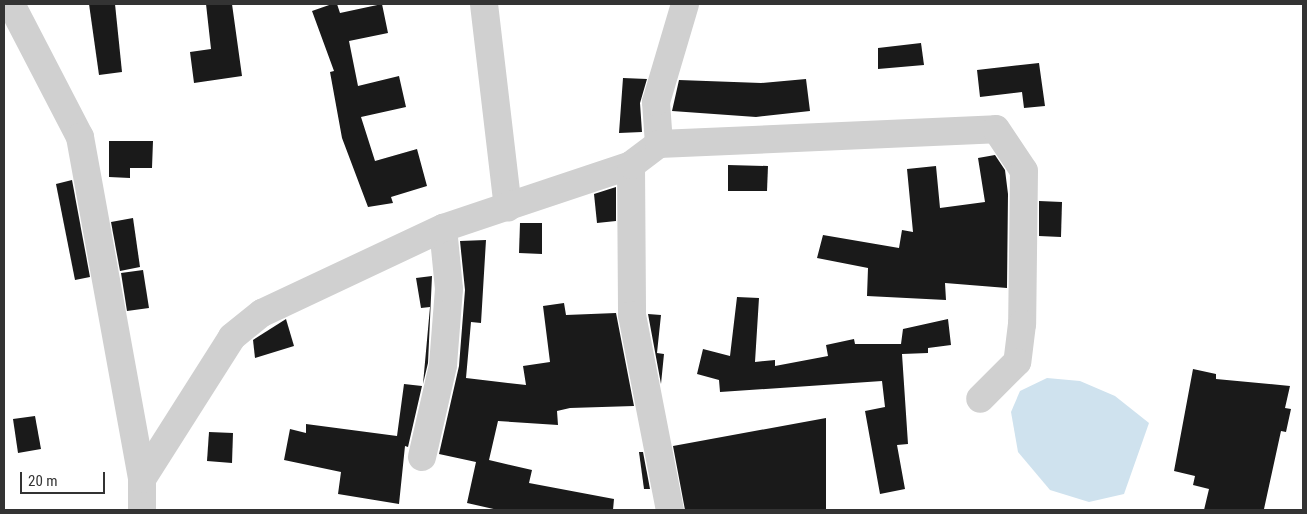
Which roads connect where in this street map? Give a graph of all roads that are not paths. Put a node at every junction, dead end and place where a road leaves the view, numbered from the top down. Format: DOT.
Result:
graph roads {
  1 [pos="11,4"];
  2 [pos="484,4"];
  3 [pos="684,4"];
  4 [pos="659,144"];
  5 [pos="631,165"];
  6 [pos="508,208"];
  7 [pos="443,228"];
  8 [pos="980,399"];
  9 [pos="422,457"];
  10 [pos="142,479"];
  11 [pos="142,510"];
  12 [pos="670,510"];
  1 -- 10 [label="street"];
  2 -- 6 [label="street"];
  3 -- 4 [label="street"];
  4 -- 5 [label="street"];
  4 -- 8 [label="street"];
  5 -- 6 [label="street"];
  5 -- 12 [label="street"];
  6 -- 7 [label="street"];
  7 -- 9 [label="street"];
  7 -- 10 [label="street"];
  10 -- 11 [label="street"];
}
